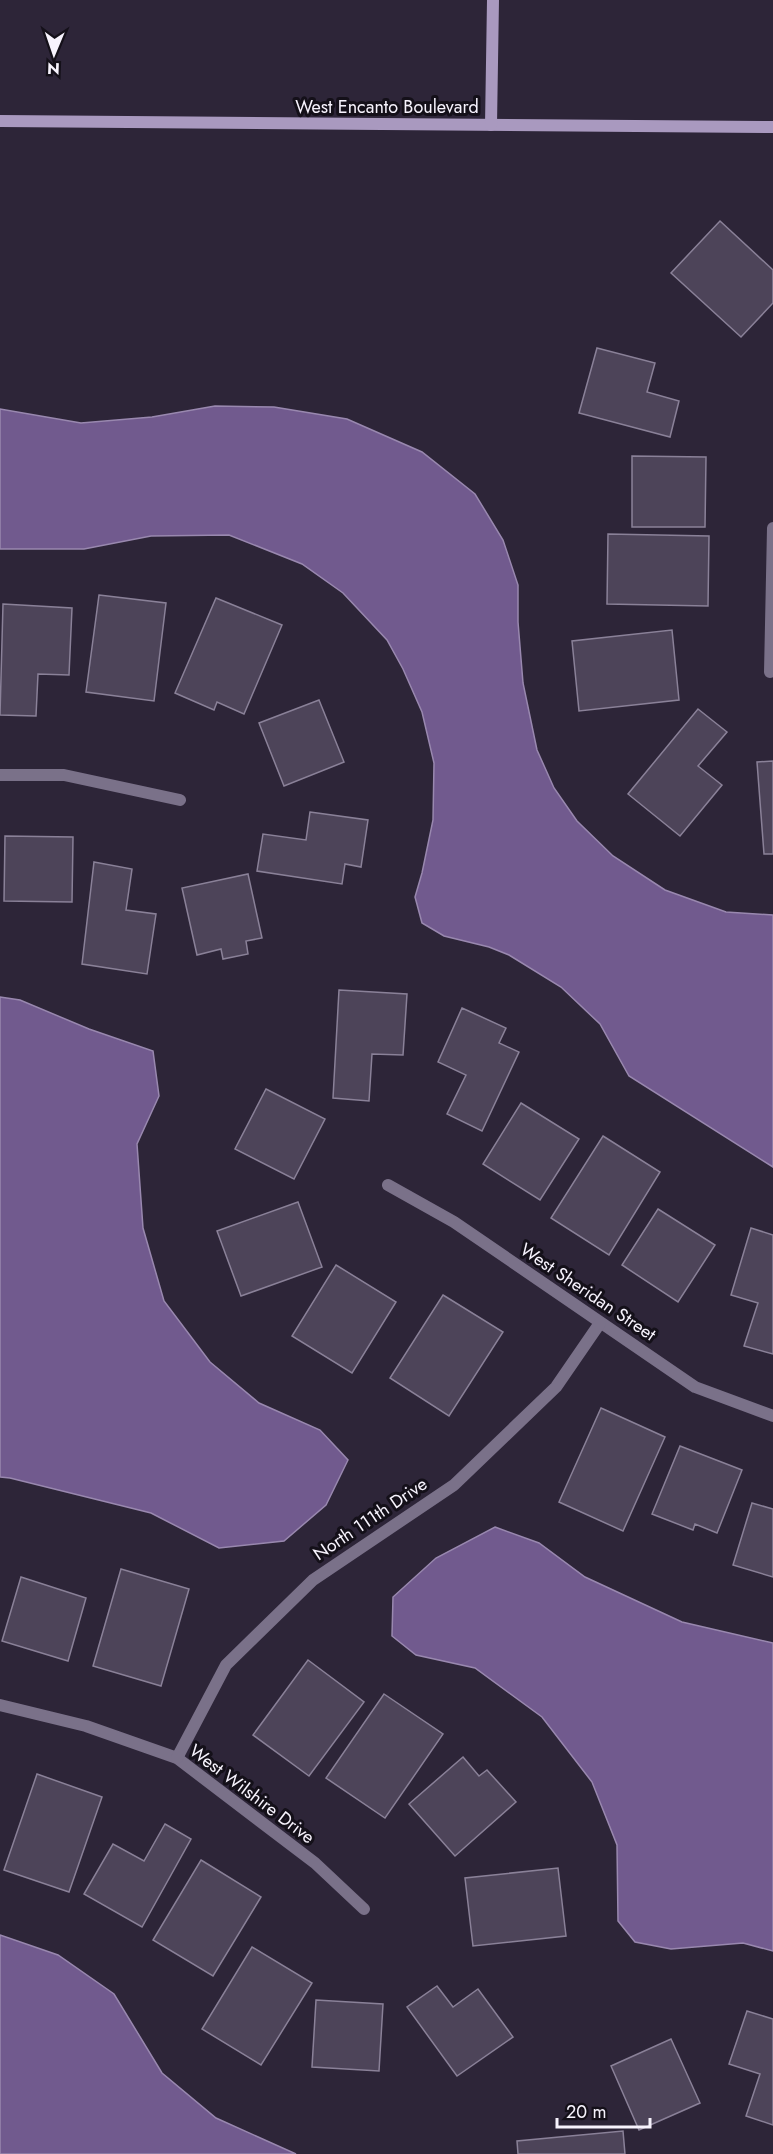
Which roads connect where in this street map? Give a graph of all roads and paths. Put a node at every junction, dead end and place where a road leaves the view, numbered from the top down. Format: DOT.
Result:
graph roads {
  1 [pos="493,0"];
  2 [pos="0,121"];
  3 [pos="491,125"];
  4 [pos="773,127"];
  5 [pos="773,528"];
  6 [pos="770,672"];
  7 [pos="0,775"];
  8 [pos="180,800"];
  9 [pos="388,1185"];
  10 [pos="600,1323"];
  11 [pos="773,1416"];
  12 [pos="0,1705"];
  13 [pos="177,1758"];
  14 [pos="364,1909"];
  1 -- 3 [label="street"];
  2 -- 3 [label="street, West Encanto Boulevard"];
  3 -- 4 [label="street, West Encanto Boulevard"];
  5 -- 6 [label="street"];
  7 -- 8 [label="street"];
  9 -- 10 [label="street, West Sheridan Street"];
  10 -- 11 [label="street, West Sheridan Street"];
  10 -- 13 [label="street, North 111th Drive"];
  12 -- 13 [label="street, West Wilshire Drive"];
  13 -- 14 [label="street, West Wilshire Drive"];
}
